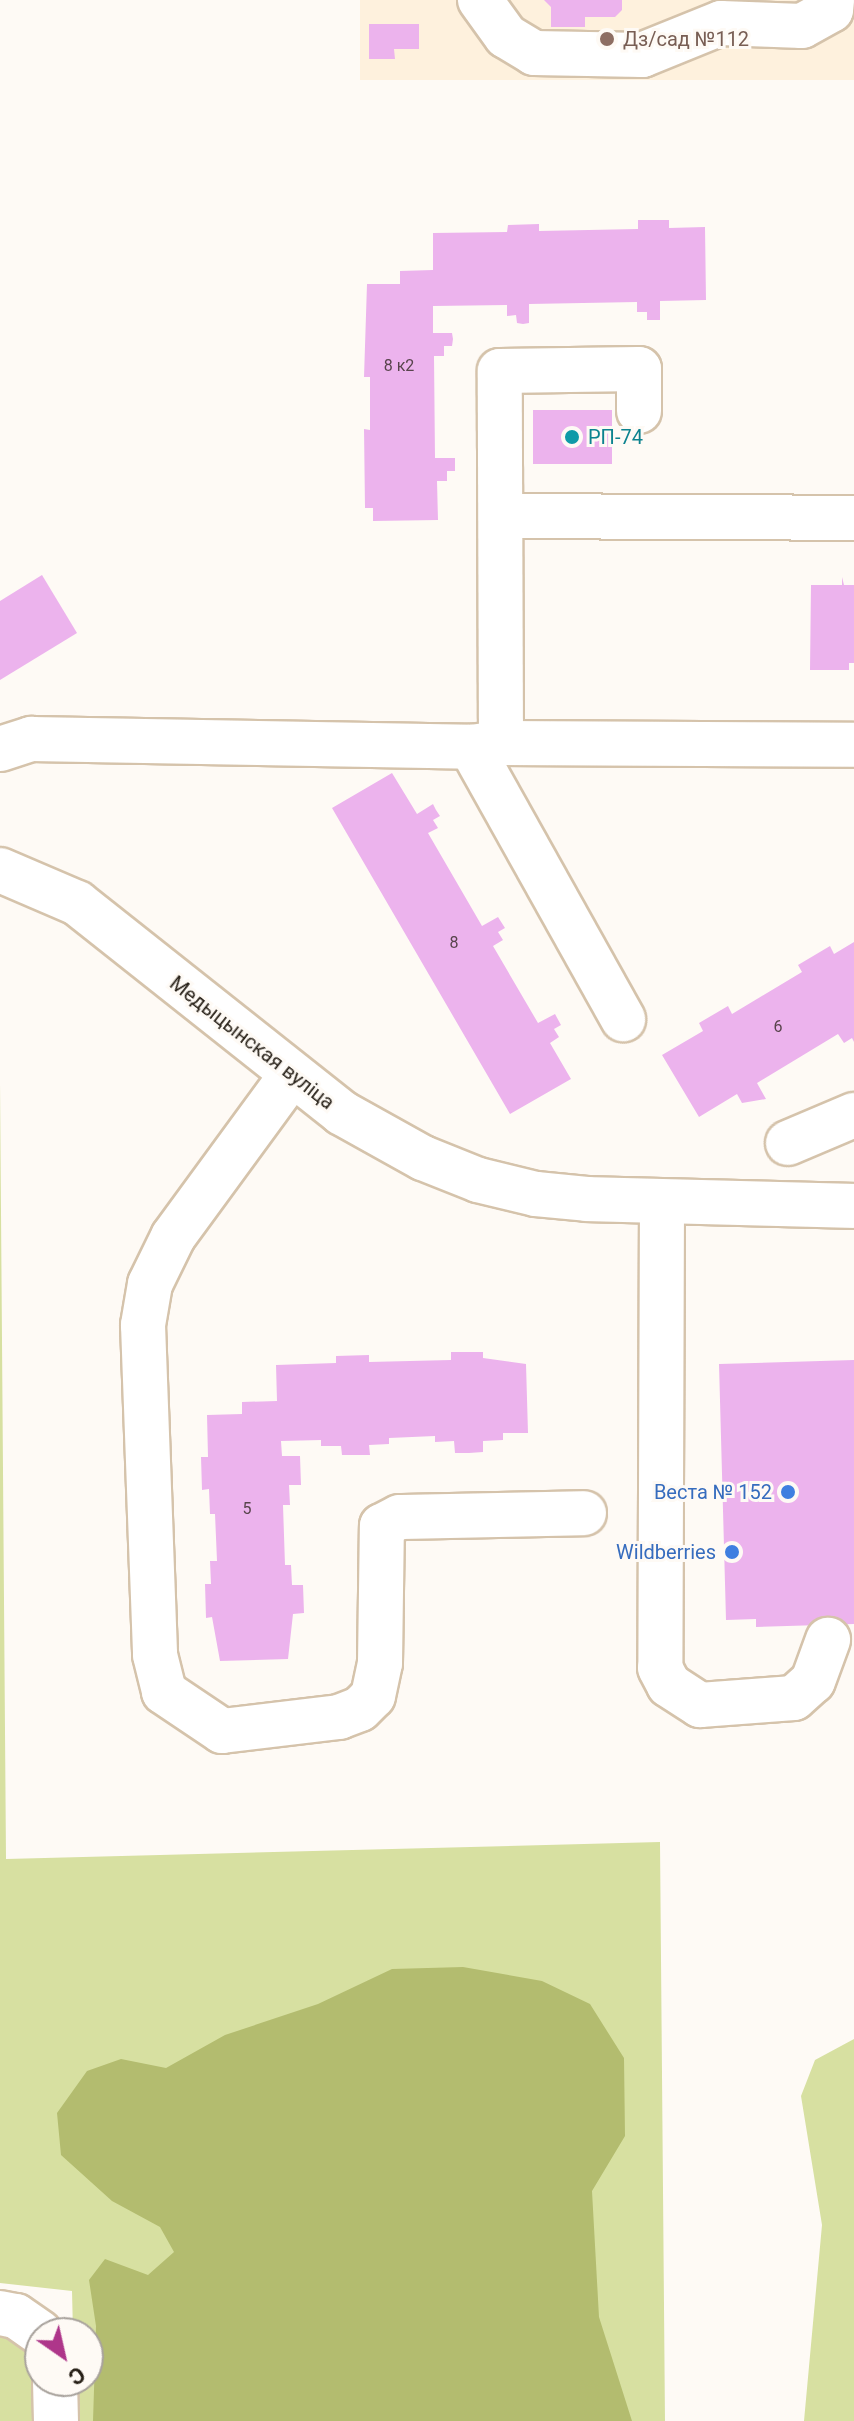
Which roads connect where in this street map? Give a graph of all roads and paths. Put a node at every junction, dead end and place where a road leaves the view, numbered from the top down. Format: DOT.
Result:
graph roads {
  1 [pos="480,0"];
  2 [pos="832,0"];
  3 [pos="639,411"];
  4 [pos="504,516"];
  5 [pos="854,518"];
  6 [pos="486,745"];
  7 [pos="854,745"];
  8 [pos="0,749"];
  9 [pos="0,870"];
  10 [pos="623,1019"];
  11 [pos="290,1077"];
  12 [pos="854,1115"];
  13 [pos="788,1143"];
  14 [pos="662,1203"];
  15 [pos="854,1206"];
  16 [pos="584,1513"];
  17 [pos="828,1640"];
  18 [pos="0,2313"];
  19 [pos="24,2322"];
  20 [pos="55,2397"];
  21 [pos="56,2421"];
  1 -- 2 [label="street"];
  3 -- 4 [label="street"];
  4 -- 5 [label="street"];
  4 -- 6 [label="street"];
  6 -- 7 [label="street"];
  6 -- 8 [label="street"];
  6 -- 10 [label="street"];
  9 -- 11 [label="street, Медыцынская вуліца"];
  11 -- 14 [label="street, Медыцынская вуліца"];
  11 -- 16 [label="street"];
  12 -- 13 [label="street"];
  14 -- 15 [label="street, Медыцынская вуліца"];
  14 -- 17 [label="street"];
  18 -- 19 [label="street"];
  20 -- 21 [label="street"];
}
